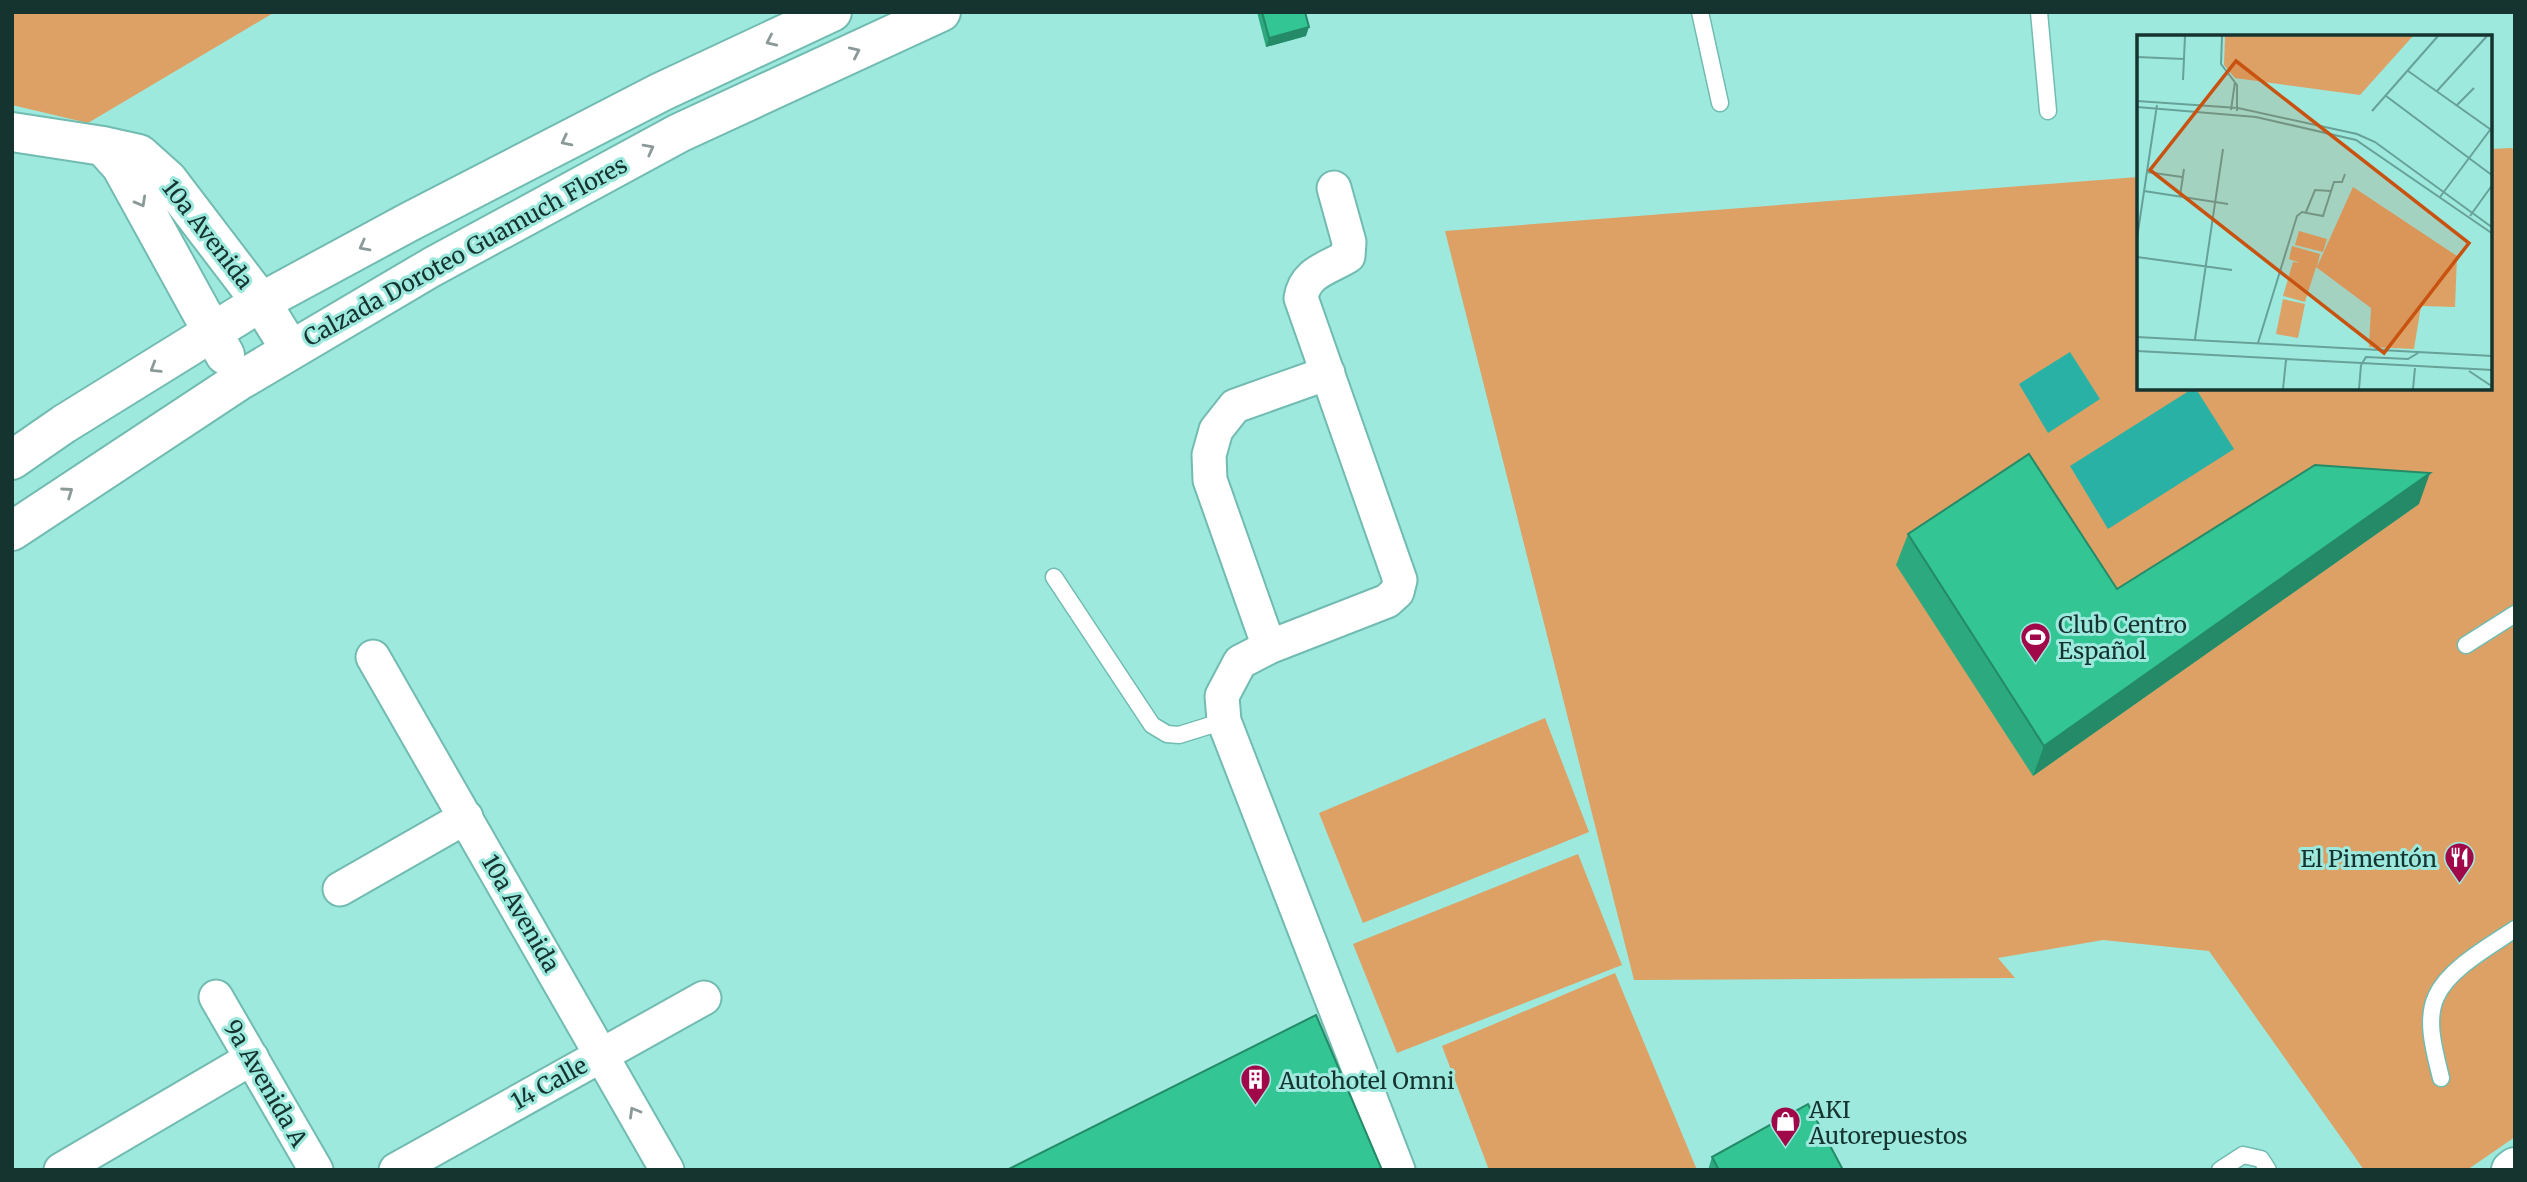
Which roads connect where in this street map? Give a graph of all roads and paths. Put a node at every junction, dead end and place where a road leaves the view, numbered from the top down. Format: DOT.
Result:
graph roads {
  1 [pos="832,12"];
  2 [pos="941,12"];
  3 [pos="1700,12"];
  4 [pos="2039,12"];
  5 [pos="1720,103"];
  6 [pos="2048,111"];
  7 [pos="12,132"];
  8 [pos="103,146"];
  9 [pos="1334,187"];
  10 [pos="261,302"];
  11 [pos="213,332"];
  12 [pos="290,349"];
  13 [pos="1328,373"];
  14 [pos="239,381"];
  15 [pos="12,460"];
  16 [pos="12,531"];
  17 [pos="1054,577"];
  18 [pos="2515,614"];
  19 [pos="2466,645"];
  20 [pos="1269,646"];
  21 [pos="373,657"];
  22 [pos="1224,721"];
  23 [pos="466,817"];
  24 [pos="340,889"];
  25 [pos="2515,929"];
  26 [pos="216,997"];
  27 [pos="704,999"];
  28 [pos="601,1054"];
  29 [pos="252,1058"];
  30 [pos="2441,1078"];
  31 [pos="61,1170"];
  32 [pos="316,1170"];
  33 [pos="396,1170"];
  34 [pos="667,1170"];
  35 [pos="1398,1170"];
  36 [pos="2220,1170"];
  37 [pos="2268,1170"];
  1 -- 10 [label="main road, Calzada Doroteo Guamuch Flores, one-way"];
  12 -- 2 [label="main road, Calzada Doroteo Guamuch Flores, one-way"];
  3 -- 5 [label="lane"];
  4 -- 6 [label="lane"];
  7 -- 8 [label="main road, 10a Avenida"];
  8 -- 10 [label="main road, 10a Avenida"];
  8 -- 11 [label="main road, 10a Avenida, one-way"];
  9 -- 13 [label="street"];
  10 -- 11 [label="main road, Calzada Doroteo Guamuch Flores"];
  10 -- 12 [label="main road, 10a Avenida"];
  11 -- 14 [label="main road, 10a Avenida"];
  11 -- 15 [label="main road, Calzada Doroteo Guamuch Flores, one-way"];
  12 -- 14 [label="main road, Calzada Doroteo Guamuch Flores"];
  13 -- 20 [label="street"];
  13 -- 20 [label="street"];
  16 -- 14 [label="main road, Calzada Doroteo Guamuch Flores, one-way"];
  17 -- 22 [label="lane"];
  18 -- 19 [label="lane"];
  20 -- 22 [label="street"];
  21 -- 23 [label="street, 10a Avenida"];
  22 -- 35 [label="street"];
  23 -- 24 [label="street"];
  23 -- 28 [label="street, 10a Avenida"];
  25 -- 30 [label="lane"];
  26 -- 29 [label="street, 9a Avenida A"];
  27 -- 28 [label="street, 14 Calle"];
  28 -- 33 [label="street, 14 Calle"];
  34 -- 28 [label="street, 10a Avenida, one-way"];
  29 -- 31 [label="street"];
  29 -- 32 [label="street, 9a Avenida A"];
  36 -- 37 [label="lane"];
}
